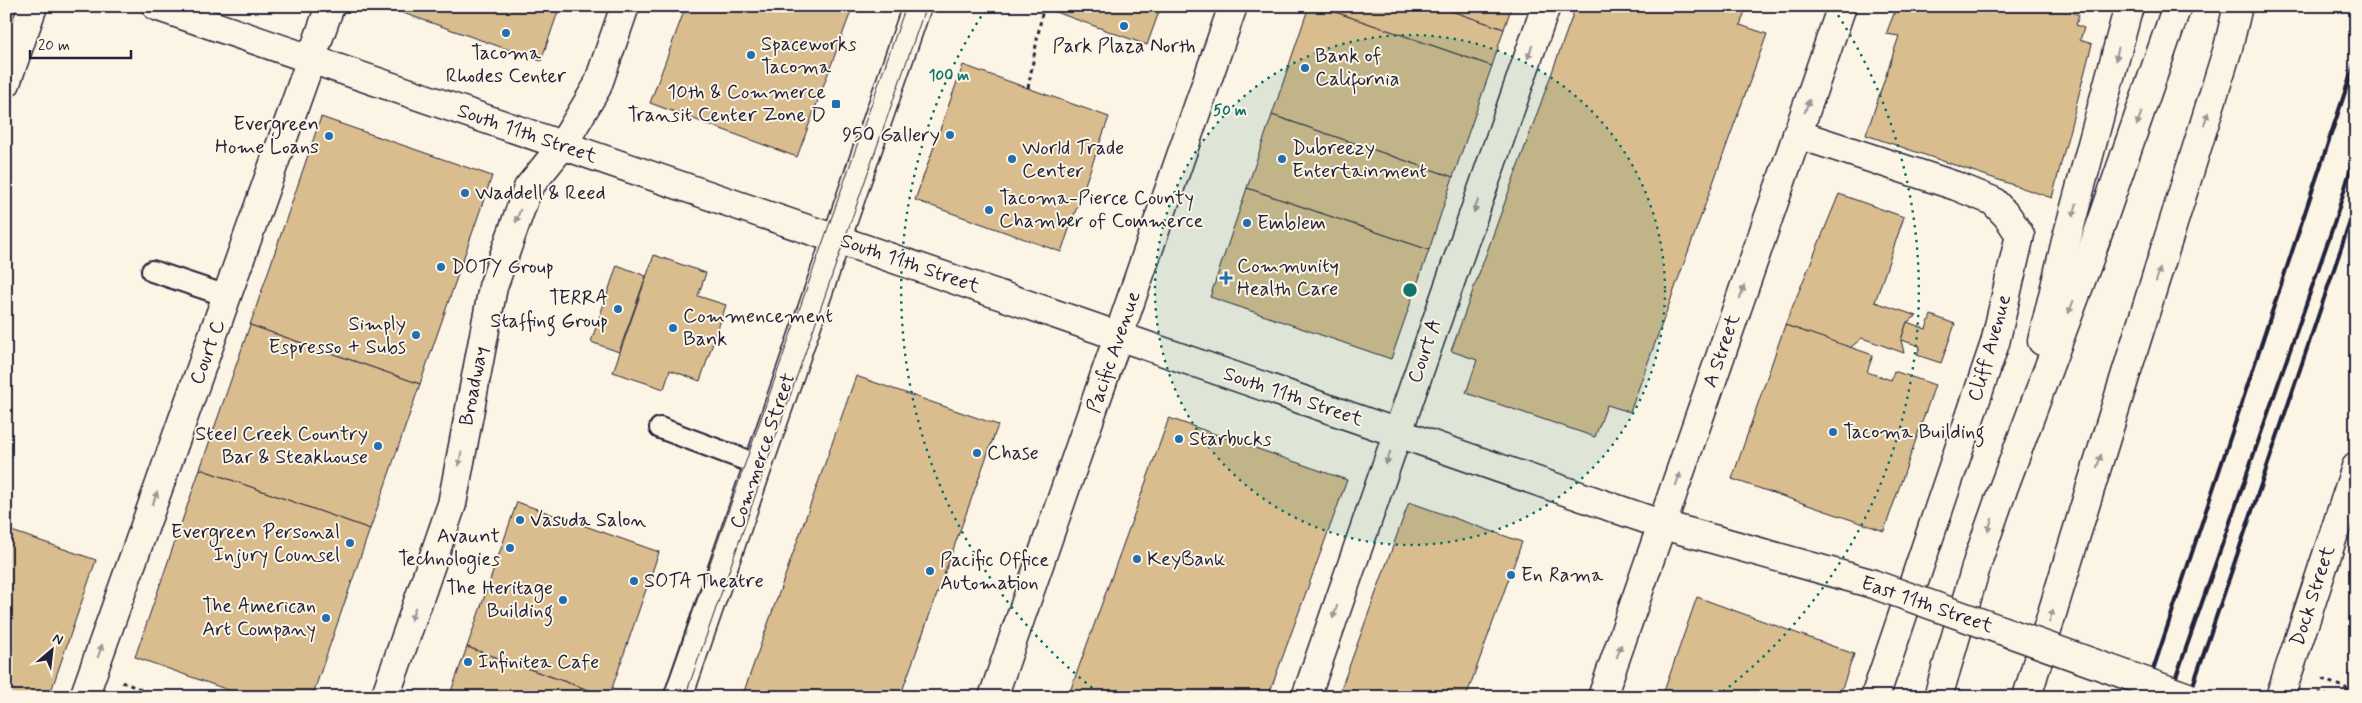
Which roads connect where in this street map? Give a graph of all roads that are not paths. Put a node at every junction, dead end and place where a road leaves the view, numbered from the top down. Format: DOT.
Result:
graph roads {
  1 [pos="33,6"];
  2 [pos="156,6"];
  3 [pos="330,6"];
  4 [pos="625,6"];
  5 [pos="916,6"];
  6 [pos="1233,6"];
  7 [pos="1546,6"];
  8 [pos="1842,6"];
  9 [pos="2129,6"];
  10 [pos="2177,6"];
  11 [pos="2238,6"];
  12 [pos="311,60"];
  13 [pos="6,83"];
  14 [pos="1797,134"];
  15 [pos="562,146"];
  16 [pos="836,238"];
  17 [pos="152,271"];
  18 [pos="227,296"];
  19 [pos="1119,336"];
  20 [pos="660,428"];
  21 [pos="1397,433"];
  22 [pos="759,464"];
  23 [pos="2356,467"];
  24 [pos="2003,489"];
  25 [pos="1662,525"];
  26 [pos="84,697"];
  27 [pos="385,697"];
  28 [pos="678,697"];
  29 [pos="993,697"];
  30 [pos="1306,697"];
  31 [pos="1602,697"];
  32 [pos="1875,697"];
  33 [pos="1938,697"];
  34 [pos="2028,697"];
  35 [pos="2188,697"];
  36 [pos="2280,697"];
  1 -- 13 [label="main road"];
  2 -- 12 [label="main road, South 11th Street"];
  3 -- 12 [label="main road, Court C"];
  4 -- 15 [label="main road, Broadway"];
  5 -- 16 [label="main road, Commerce Street"];
  6 -- 19 [label="main road, Pacific Avenue"];
  7 -- 21 [label="main road, Court A, one-way"];
  14 -- 8 [label="main road, A Street, one-way"];
  9 -- 24 [label="main road, one-way"];
  10 -- 24 [label="main road, one-way"];
  34 -- 11 [label="main road, one-way"];
  12 -- 15 [label="main road, South 11th Street"];
  12 -- 18 [label="main road, Court C"];
  25 -- 14 [label="main road, A Street, one-way"];
  14 -- 32 [label="main road, Cliff Avenue"];
  15 -- 16 [label="main road, South 11th Street"];
  15 -- 27 [label="main road, Broadway, one-way"];
  16 -- 19 [label="main road, South 11th Street"];
  16 -- 22 [label="main road, Commerce Street"];
  17 -- 18 [label="lane"];
  26 -- 18 [label="main road, Court C, one-way"];
  19 -- 21 [label="main road, South 11th Street"];
  19 -- 29 [label="main road, Pacific Avenue"];
  20 -- 22 [label="lane"];
  21 -- 25 [label="main road, South 11th Street"];
  21 -- 30 [label="main road, Court A, one-way"];
  22 -- 28 [label="main road, Commerce Street"];
  23 -- 36 [label="main road, Dock Street"];
  24 -- 33 [label="main road, one-way"];
  31 -- 25 [label="main road, A Street, one-way"];
  25 -- 35 [label="main road, East 11th Street, bridge"];
}
